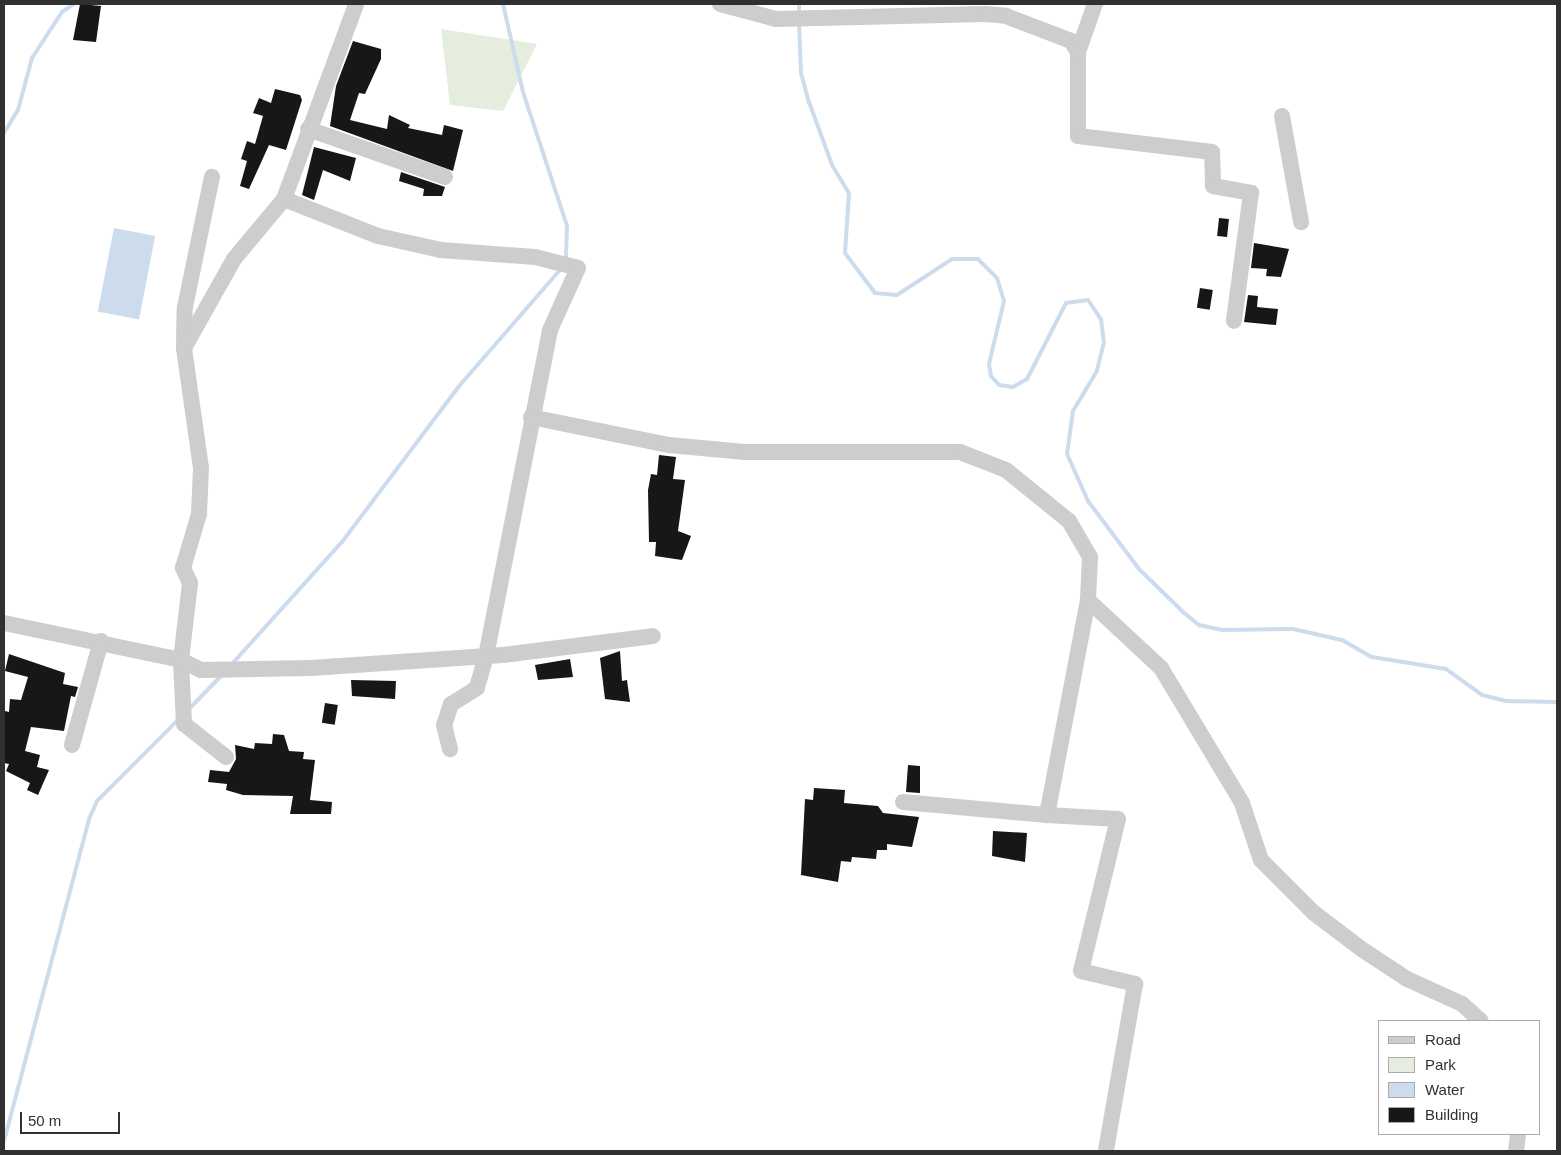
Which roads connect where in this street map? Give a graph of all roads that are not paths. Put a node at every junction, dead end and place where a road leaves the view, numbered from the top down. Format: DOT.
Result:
graph roads {
  1 [pos="356,4"];
  2 [pos="720,4"];
  3 [pos="1096,4"];
  4 [pos="1078,52"];
  5 [pos="1282,116"];
  6 [pos="308,130"];
  7 [pos="212,177"];
  8 [pos="445,177"];
  9 [pos="284,199"];
  10 [pos="1301,222"];
  11 [pos="1234,320"];
  12 [pos="184,348"];
  13 [pos="531,417"];
  14 [pos="1088,600"];
  15 [pos="4,623"];
  16 [pos="653,636"];
  17 [pos="101,641"];
  18 [pos="486,656"];
  19 [pos="181,660"];
  20 [pos="72,745"];
  21 [pos="450,749"];
  22 [pos="226,757"];
  23 [pos="903,802"];
  24 [pos="1047,815"];
  25 [pos="1480,1020"];
  26 [pos="1518,1135"];
  27 [pos="1106,1151"];
  28 [pos="1516,1151"];
  1 -- 6 [label="street"];
  2 -- 4 [label="street"];
  3 -- 4 [label="street"];
  4 -- 11 [label="street"];
  5 -- 10 [label="street"];
  6 -- 8 [label="street"];
  6 -- 9 [label="street"];
  7 -- 12 [label="street"];
  9 -- 12 [label="street"];
  9 -- 13 [label="street"];
  12 -- 19 [label="street"];
  13 -- 14 [label="street"];
  13 -- 18 [label="street"];
  14 -- 24 [label="street"];
  14 -- 25 [label="street"];
  15 -- 17 [label="street"];
  16 -- 18 [label="street"];
  17 -- 19 [label="street"];
  17 -- 20 [label="street"];
  18 -- 19 [label="street"];
  18 -- 21 [label="street"];
  19 -- 22 [label="street"];
  23 -- 24 [label="street"];
  24 -- 27 [label="street"];
  26 -- 28 [label="street"];
}
